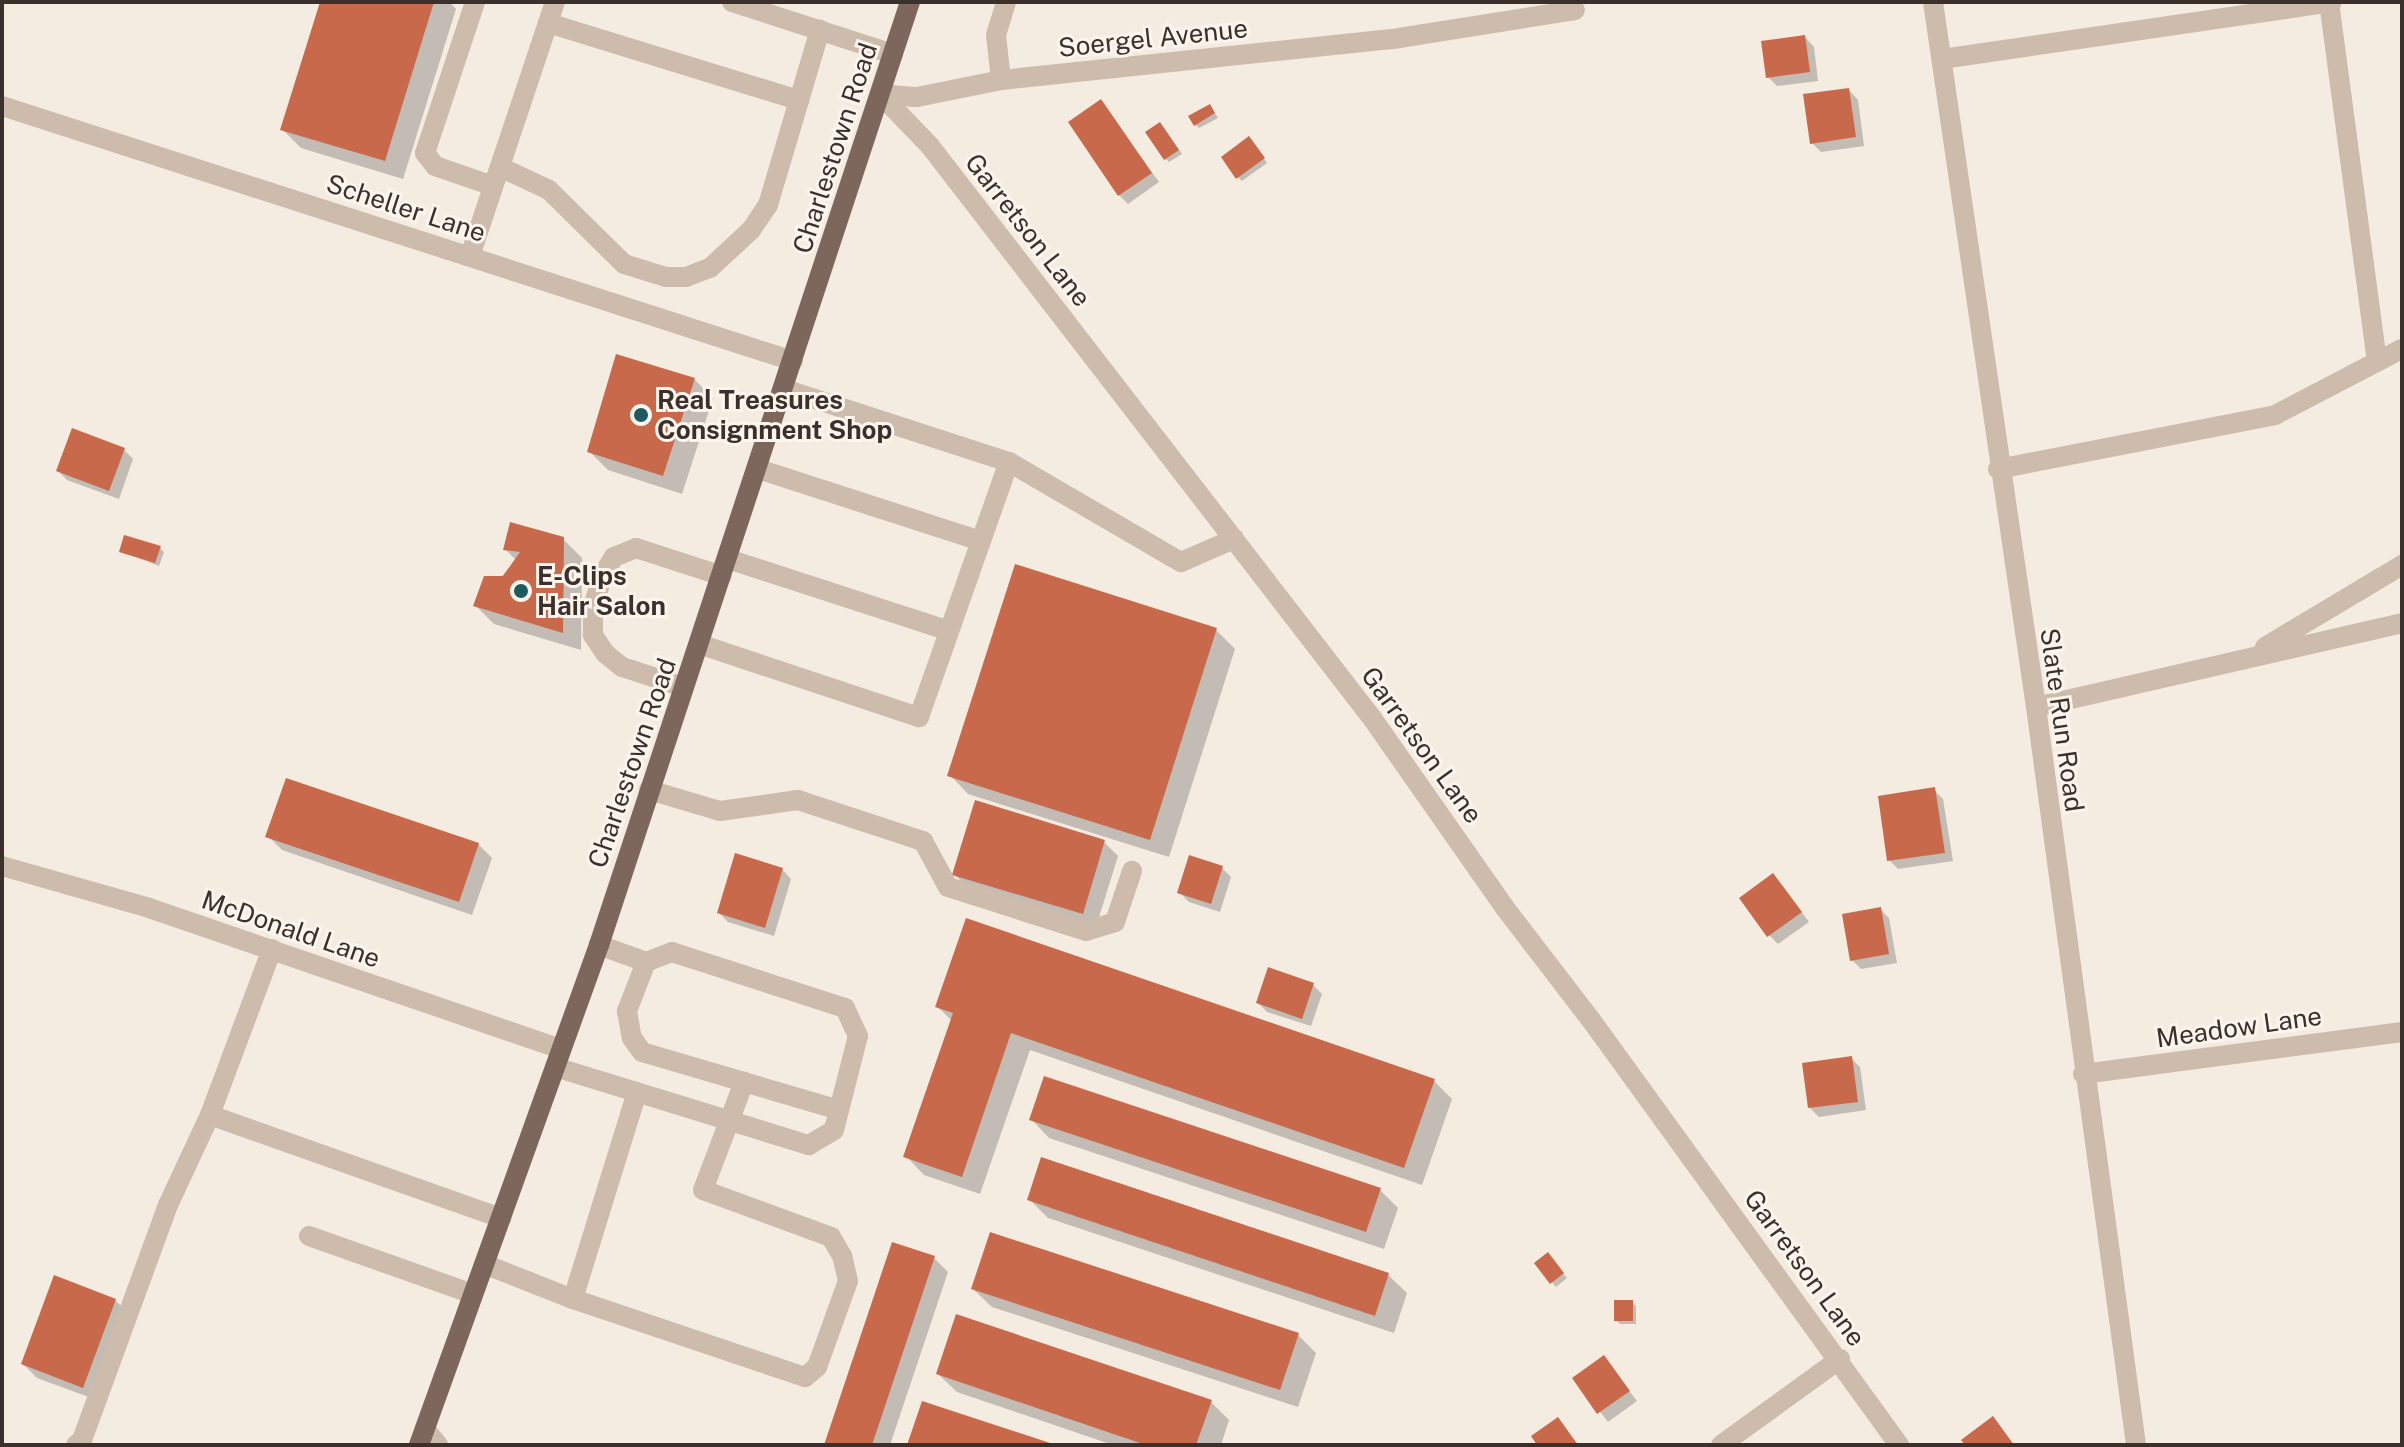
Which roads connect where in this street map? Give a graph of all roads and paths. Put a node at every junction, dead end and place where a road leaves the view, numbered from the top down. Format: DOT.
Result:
graph roads {
  1 [pos="475,2"];
  2 [pos="555,2"];
  3 [pos="732,2"];
  4 [pos="910,2"];
  5 [pos="1006,2"];
  6 [pos="1933,2"];
  7 [pos="2330,2"];
  8 [pos="1575,10"];
  9 [pos="791,11"];
  10 [pos="548,23"];
  11 [pos="820,30"];
  12 [pos="893,54"];
  13 [pos="1942,59"];
  14 [pos="1001,80"];
  15 [pos="880,94"];
  16 [pos="799,100"];
  17 [pos="2,106"];
  18 [pos="496,177"];
  19 [pos="470,256"];
  20 [pos="2402,349"];
  21 [pos="793,361"];
  22 [pos="2377,362"];
  23 [pos="784,389"];
  24 [pos="1009,462"];
  25 [pos="758,469"];
  26 [pos="1998,469"];
  27 [pos="1234,539"];
  28 [pos="981,541"];
  29 [pos="2402,565"];
  30 [pos="725,568"];
  31 [pos="2402,623"];
  32 [pos="949,631"];
  33 [pos="699,644"];
  34 [pos="2252,655"];
  35 [pos="684,687"];
  36 [pos="2036,707"];
  37 [pos="649,790"];
  38 [pos="2,866"];
  39 [pos="1132,871"];
  40 [pos="599,945"];
  41 [pos="272,949"];
  42 [pos="646,962"];
  43 [pos="2402,1032"];
  44 [pos="558,1058"];
  45 [pos="2083,1074"];
  46 [pos="744,1082"];
  47 [pos="637,1092"];
  48 [pos="839,1110"];
  49 [pos="210,1115"];
  50 [pos="729,1120"];
  51 [pos="501,1218"];
  52 [pos="309,1236"];
  53 [pos="484,1264"];
  54 [pos="473,1294"];
  55 [pos="573,1299"];
  56 [pos="1840,1359"];
  57 [pos="427,1440"];
  58 [pos="84,1443"];
  59 [pos="1721,1445"];
  60 [pos="1899,1445"];
  61 [pos="2136,1445"];
  1 -- 18 [label="street"];
  2 -- 10 [label="street"];
  3 -- 9 [label="street"];
  4 -- 12 [label="main road, Charlestown Road"];
  5 -- 14 [label="street"];
  6 -- 13 [label="street, Slate Run Road"];
  7 -- 13 [label="street"];
  7 -- 22 [label="street"];
  8 -- 14 [label="street, Soergel Avenue"];
  9 -- 11 [label="street"];
  10 -- 16 [label="street"];
  10 -- 18 [label="street"];
  11 -- 12 [label="street"];
  11 -- 16 [label="street"];
  12 -- 15 [label="main road, Charlestown Road"];
  13 -- 26 [label="street, Slate Run Road"];
  14 -- 15 [label="street, Soergel Avenue"];
  15 -- 21 [label="main road, Charlestown Road"];
  15 -- 27 [label="street, Garretson Lane"];
  16 -- 18 [label="street"];
  17 -- 19 [label="street, Scheller Lane"];
  18 -- 19 [label="street"];
  19 -- 21 [label="street, Scheller Lane"];
  20 -- 22 [label="street"];
  21 -- 23 [label="main road, Charlestown Road"];
  22 -- 26 [label="street"];
  23 -- 24 [label="street"];
  23 -- 25 [label="main road, Charlestown Road"];
  24 -- 27 [label="street"];
  24 -- 28 [label="street"];
  25 -- 28 [label="street"];
  25 -- 30 [label="main road, Charlestown Road"];
  26 -- 36 [label="street, Slate Run Road"];
  27 -- 56 [label="street, Garretson Lane"];
  28 -- 32 [label="street"];
  29 -- 34 [label="street"];
  30 -- 32 [label="street"];
  30 -- 33 [label="main road, Charlestown Road"];
  30 -- 35 [label="street"];
  31 -- 34 [label="street"];
  32 -- 33 [label="street"];
  33 -- 35 [label="main road, Charlestown Road"];
  34 -- 36 [label="street"];
  35 -- 37 [label="main road, Charlestown Road"];
  36 -- 45 [label="street, Slate Run Road"];
  37 -- 39 [label="street"];
  37 -- 40 [label="main road, Charlestown Road"];
  38 -- 41 [label="street, McDonald Lane"];
  40 -- 42 [label="street"];
  40 -- 44 [label="main road, Charlestown Road"];
  41 -- 44 [label="street, McDonald Lane"];
  41 -- 49 [label="street"];
  42 -- 46 [label="street"];
  42 -- 48 [label="street"];
  43 -- 45 [label="street, Meadow Lane"];
  44 -- 47 [label="street, McDonald Lane"];
  44 -- 51 [label="main road, Charlestown Road"];
  45 -- 61 [label="street, Slate Run Road"];
  46 -- 48 [label="street"];
  46 -- 50 [label="street"];
  47 -- 50 [label="street, McDonald Lane"];
  47 -- 55 [label="street"];
  48 -- 50 [label="street, McDonald Lane"];
  49 -- 51 [label="street"];
  49 -- 58 [label="street"];
  50 -- 55 [label="street"];
  51 -- 53 [label="main road, Charlestown Road"];
  52 -- 54 [label="street"];
  53 -- 54 [label="main road, Charlestown Road"];
  53 -- 55 [label="street"];
  54 -- 57 [label="main road, Charlestown Road"];
  56 -- 59 [label="street"];
  56 -- 60 [label="street, Garretson Lane"];
}
